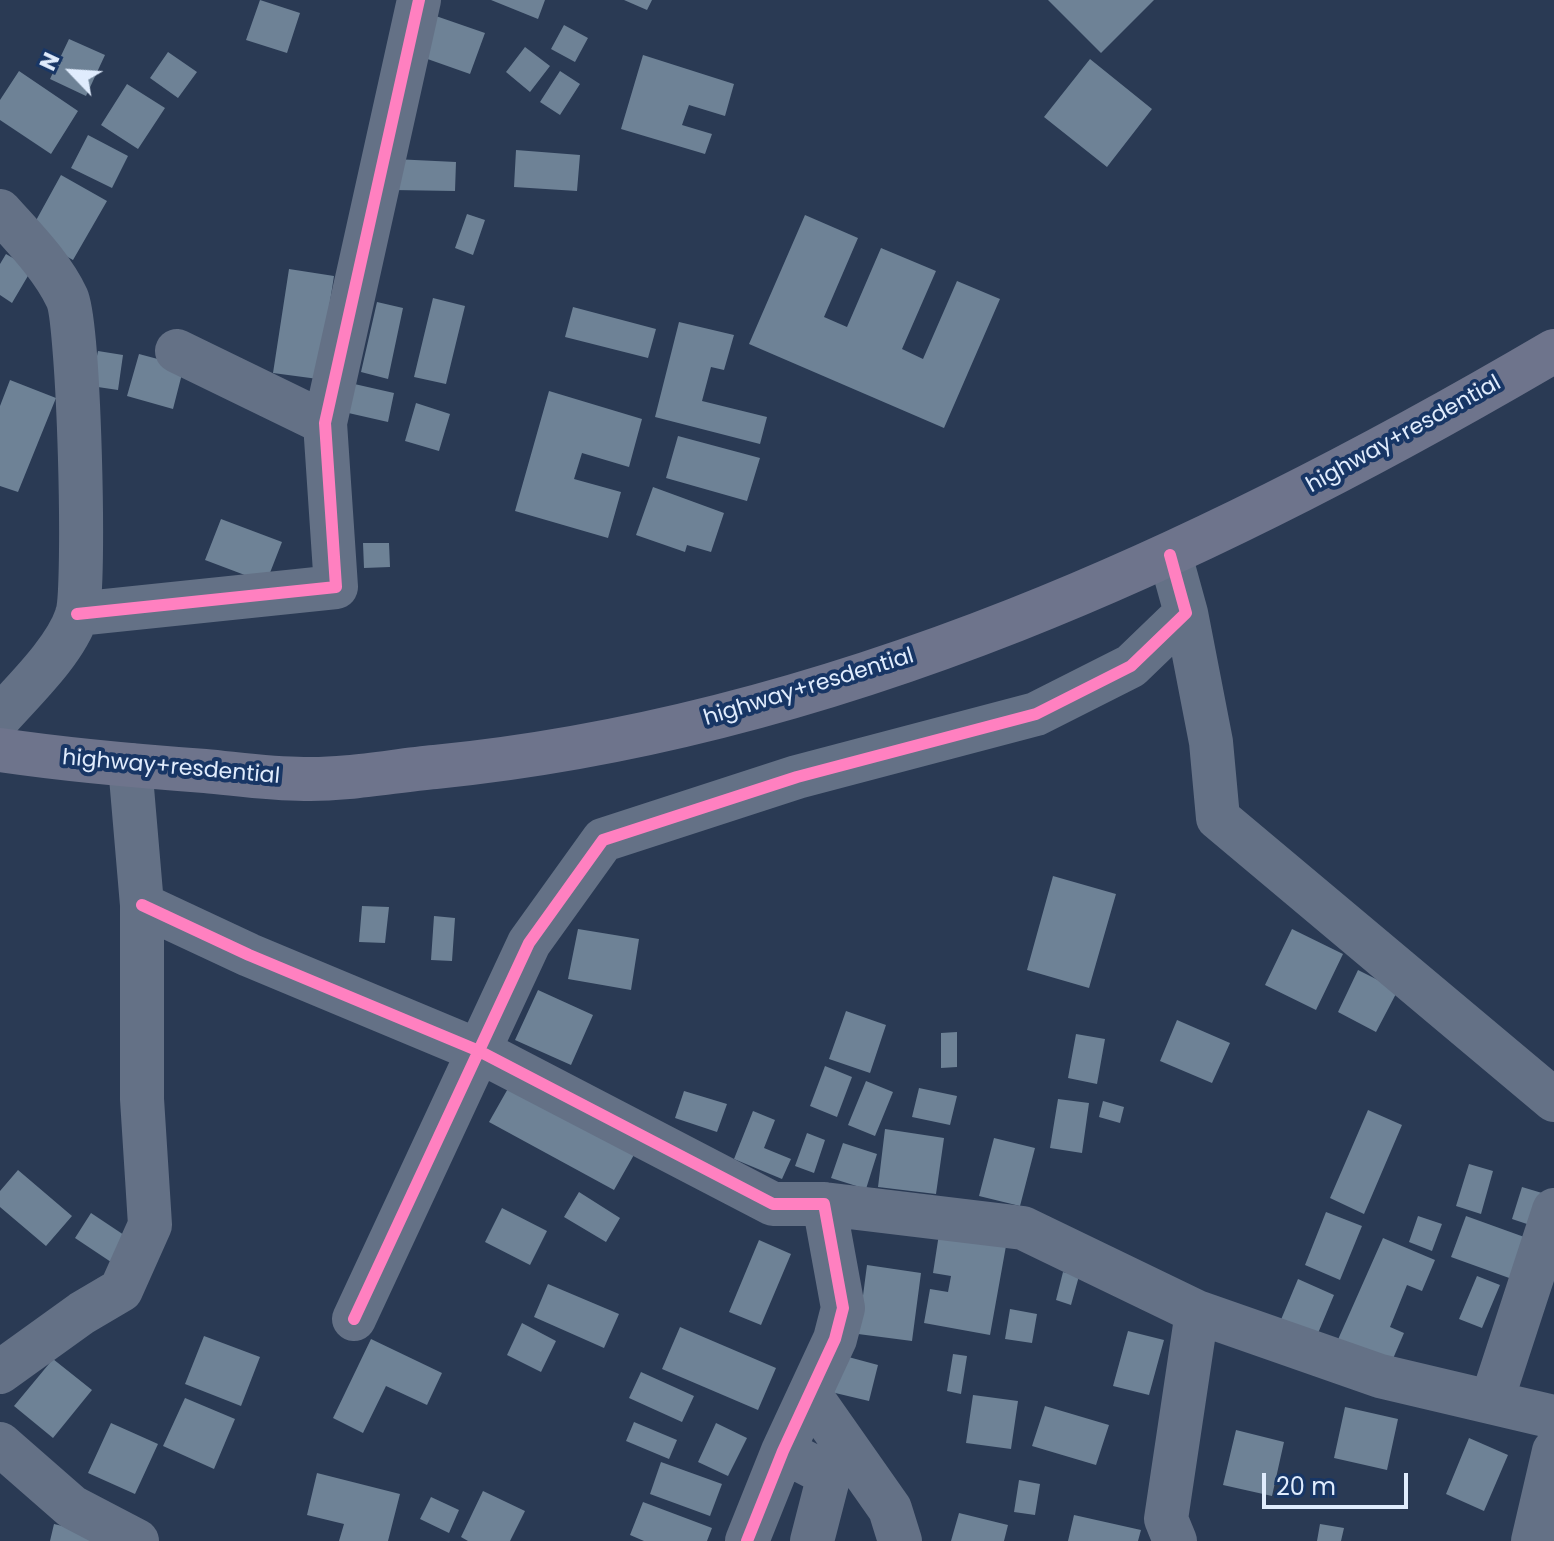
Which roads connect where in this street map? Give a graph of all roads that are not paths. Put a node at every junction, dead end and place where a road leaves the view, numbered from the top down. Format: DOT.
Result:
graph roads {
  1 [pos="419,0"];
  2 [pos="0,211"];
  3 [pos="177,351"];
  4 [pos="1554,351"];
  5 [pos="325,423"];
  6 [pos="1170,555"];
  7 [pos="1186,613"];
  8 [pos="77,614"];
  9 [pos="0,717"];
  10 [pos="0,750"];
  11 [pos="130,765"];
  12 [pos="142,905"];
  13 [pos="479,1051"];
  14 [pos="1554,1100"];
  15 [pos="824,1204"];
  16 [pos="1554,1210"];
  17 [pos="1197,1312"];
  18 [pos="354,1319"];
  19 [pos="0,1372"];
  20 [pos="810,1395"];
  21 [pos="1492,1400"];
  22 [pos="1554,1417"];
  23 [pos="0,1444"];
  24 [pos="783,1451"];
  25 [pos="1554,1451"];
  26 [pos="137,1541"];
  27 [pos="747,1541"];
  28 [pos="812,1541"];
  29 [pos="900,1541"];
  30 [pos="1175,1541"];
  31 [pos="1533,1541"];
  1 -- 5 [label="street"];
  2 -- 8 [label="street"];
  3 -- 5 [label="street"];
  4 -- 6 [label="highway, highway+resdential"];
  5 -- 8 [label="street"];
  6 -- 7 [label="street"];
  6 -- 11 [label="highway, highway+resdential"];
  7 -- 13 [label="street"];
  7 -- 14 [label="street"];
  8 -- 9 [label="street"];
  10 -- 11 [label="highway, highway+resdential"];
  11 -- 12 [label="street"];
  12 -- 13 [label="street"];
  12 -- 19 [label="street"];
  13 -- 15 [label="street"];
  13 -- 18 [label="street"];
  15 -- 17 [label="street"];
  15 -- 20 [label="street"];
  16 -- 21 [label="street"];
  17 -- 21 [label="street"];
  17 -- 30 [label="street"];
  20 -- 24 [label="street"];
  20 -- 29 [label="street"];
  21 -- 22 [label="street"];
  23 -- 26 [label="street"];
  24 -- 27 [label="street"];
  24 -- 28 [label="street"];
  25 -- 31 [label="street"];
}
